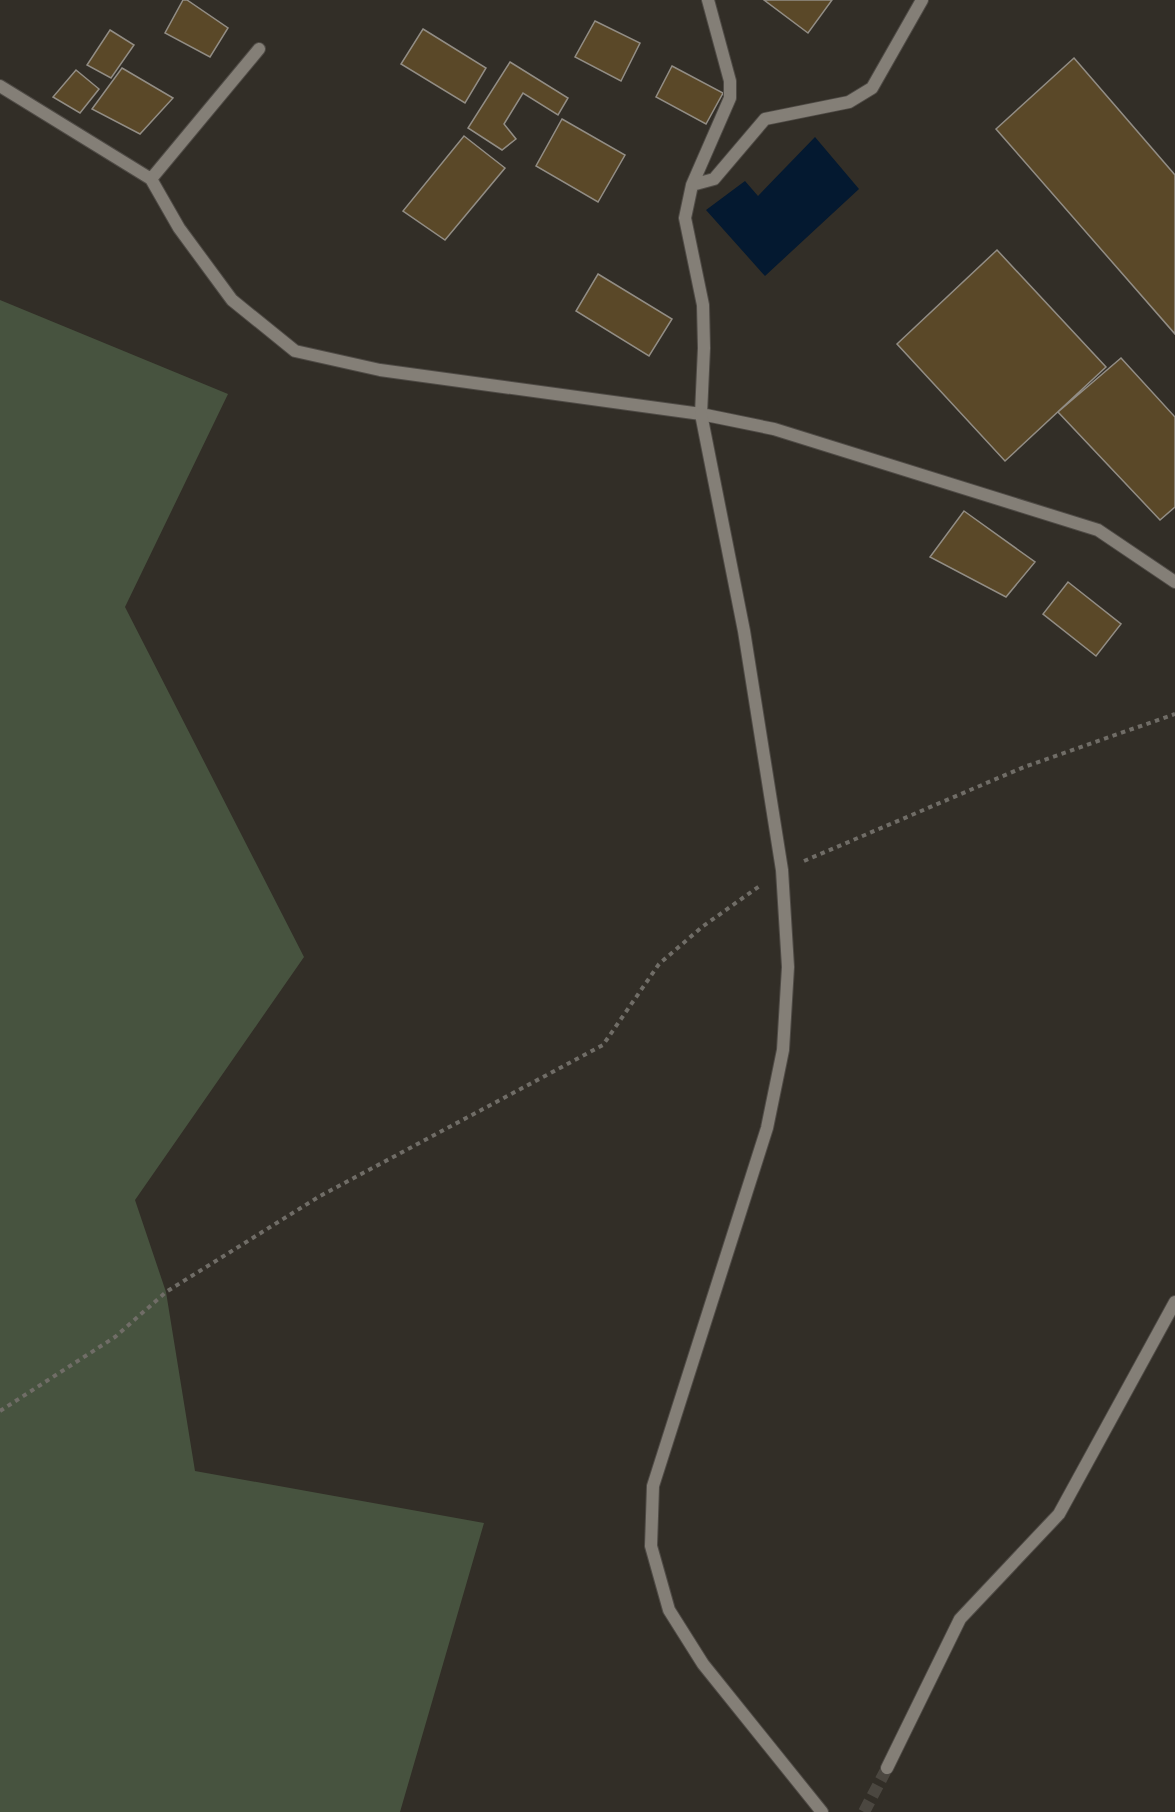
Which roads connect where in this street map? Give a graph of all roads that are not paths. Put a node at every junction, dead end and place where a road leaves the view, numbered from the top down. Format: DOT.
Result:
graph roads {
  1 [pos="708,0"];
  2 [pos="922,0"];
  3 [pos="259,49"];
  4 [pos="0,86"];
  5 [pos="151,179"];
  6 [pos="692,185"];
  7 [pos="701,414"];
  8 [pos="1175,582"];
  9 [pos="1175,1302"];
  10 [pos="887,1768"];
  11 [pos="822,1812"];
  1 -- 6 [label="street"];
  2 -- 6 [label="street"];
  3 -- 5 [label="street"];
  4 -- 5 [label="street"];
  5 -- 7 [label="street"];
  6 -- 7 [label="street"];
  7 -- 8 [label="street"];
  7 -- 11 [label="street"];
  9 -- 10 [label="street"];
}
